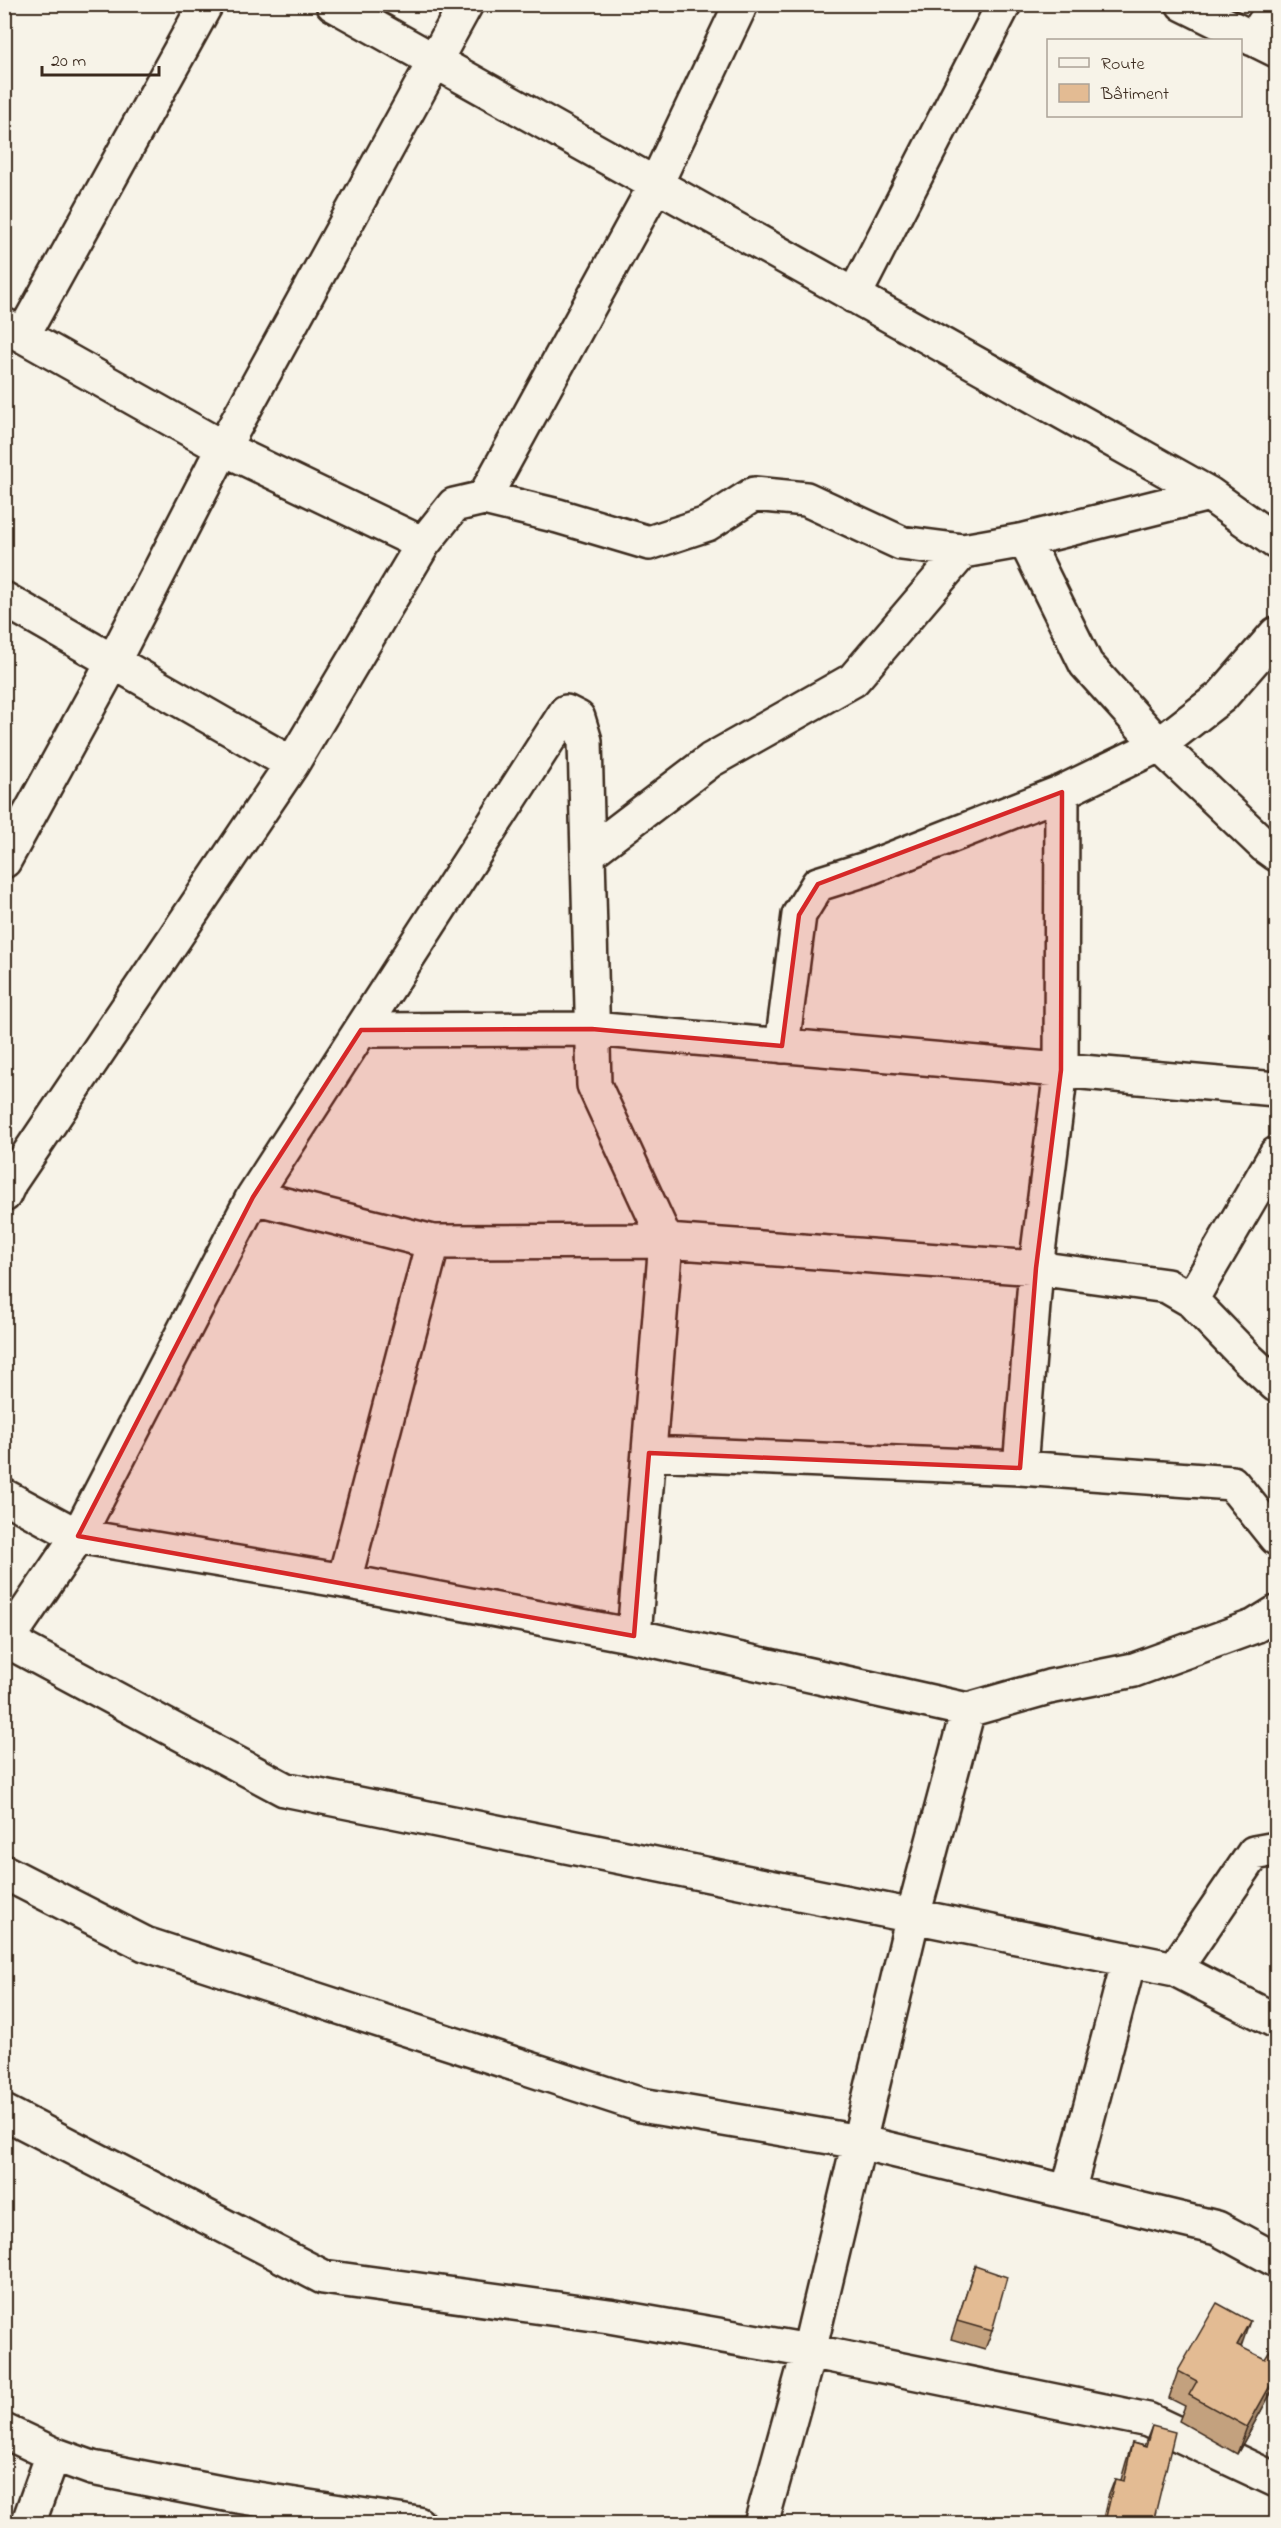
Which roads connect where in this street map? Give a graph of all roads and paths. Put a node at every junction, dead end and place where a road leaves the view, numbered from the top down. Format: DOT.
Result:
graph roads {
  1 [pos="206,4"];
  2 [pos="333,4"];
  3 [pos="466,4"];
  4 [pos="741,4"];
  5 [pos="1004,4"];
  6 [pos="1183,4"];
  7 [pos="1276,6"];
  8 [pos="1265,44"];
  9 [pos="434,61"];
  10 [pos="655,186"];
  11 [pos="854,296"];
  12 [pos="14,330"];
  13 [pos="223,448"];
  14 [pos="1209,494"];
  15 [pos="484,498"];
  16 [pos="1025,540"];
  17 [pos="1276,542"];
  18 [pos="423,544"];
  19 [pos="963,551"];
  20 [pos="4,599"];
  21 [pos="1276,634"];
  22 [pos="113,662"];
  23 [pos="1159,745"];
  24 [pos="292,764"];
  25 [pos="1062,792"];
  26 [pos="588,854"];
  27 [pos="1276,854"];
  28 [pos="4,861"];
  29 [pos="592,1029"];
  30 [pos="361,1030"];
  31 [pos="782,1046"];
  32 [pos="1062,1070"];
  33 [pos="1276,1089"];
  34 [pos="1276,1154"];
  35 [pos="4,1196"];
  36 [pos="253,1197"];
  37 [pos="666,1241"];
  38 [pos="433,1242"];
  39 [pos="1036,1268"];
  40 [pos="1191,1300"];
  41 [pos="1276,1385"];
  42 [pos="649,1453"];
  43 [pos="1020,1468"];
  44 [pos="4,1496"];
  45 [pos="78,1536"];
  46 [pos="1276,1538"];
  47 [pos="344,1581"];
  48 [pos="1276,1613"];
  49 [pos="634,1636"];
  50 [pos="6,1642"];
  51 [pos="968,1710"];
  52 [pos="1276,1849"];
  53 [pos="4,1872"];
  54 [pos="913,1916"];
  55 [pos="1129,1960"];
  56 [pos="1175,1969"];
  57 [pos="1276,2022"];
  58 [pos="4,2112"];
  59 [pos="859,2142"];
  60 [pos="1068,2192"];
  61 [pos="1276,2260"];
  62 [pos="809,2351"];
  63 [pos="4,2431"];
  64 [pos="53,2454"];
  65 [pos="1276,2480"];
  66 [pos="28,2523"];
  67 [pos="418,2523"];
  68 [pos="761,2523"];
  1 -- 12 [label="street"];
  2 -- 9 [label="street"];
  3 -- 9 [label="street"];
  4 -- 10 [label="street"];
  5 -- 11 [label="street"];
  6 -- 8 [label="street"];
  7 -- 8 [label="street"];
  9 -- 10 [label="street"];
  9 -- 13 [label="street"];
  10 -- 11 [label="street"];
  10 -- 15 [label="street"];
  11 -- 14 [label="street"];
  12 -- 13 [label="street"];
  13 -- 18 [label="street"];
  13 -- 22 [label="street"];
  14 -- 16 [label="street"];
  14 -- 17 [label="street"];
  15 -- 18 [label="street"];
  15 -- 19 [label="street"];
  16 -- 19 [label="street"];
  16 -- 23 [label="street"];
  18 -- 24 [label="street"];
  19 -- 26 [label="street"];
  20 -- 22 [label="street"];
  21 -- 23 [label="street"];
  22 -- 24 [label="street"];
  22 -- 28 [label="street"];
  23 -- 25 [label="street"];
  23 -- 27 [label="street"];
  24 -- 35 [label="street"];
  25 -- 31 [label="street"];
  25 -- 32 [label="street"];
  26 -- 29 [label="street"];
  26 -- 30 [label="street"];
  29 -- 30 [label="street"];
  29 -- 31 [label="street"];
  29 -- 37 [label="street"];
  30 -- 36 [label="street"];
  31 -- 32 [label="street"];
  32 -- 33 [label="street"];
  32 -- 39 [label="street"];
  34 -- 40 [label="street"];
  36 -- 38 [label="street"];
  36 -- 45 [label="street"];
  37 -- 38 [label="street"];
  37 -- 39 [label="street"];
  37 -- 42 [label="street"];
  38 -- 47 [label="street"];
  39 -- 40 [label="street"];
  39 -- 43 [label="street"];
  40 -- 41 [label="street"];
  42 -- 43 [label="street"];
  42 -- 49 [label="street"];
  43 -- 46 [label="street"];
  44 -- 45 [label="street"];
  45 -- 47 [label="street"];
  45 -- 50 [label="street"];
  47 -- 49 [label="street"];
  48 -- 51 [label="street"];
  49 -- 51 [label="street"];
  50 -- 54 [label="street"];
  51 -- 54 [label="street"];
  52 -- 56 [label="street"];
  53 -- 59 [label="street"];
  54 -- 55 [label="street"];
  54 -- 59 [label="street"];
  55 -- 56 [label="street"];
  55 -- 60 [label="street"];
  56 -- 57 [label="street"];
  58 -- 62 [label="street"];
  59 -- 60 [label="street"];
  59 -- 62 [label="street"];
  60 -- 61 [label="street"];
  62 -- 65 [label="street"];
  62 -- 68 [label="street"];
  63 -- 64 [label="street"];
  64 -- 66 [label="street"];
  64 -- 67 [label="street"];
}
